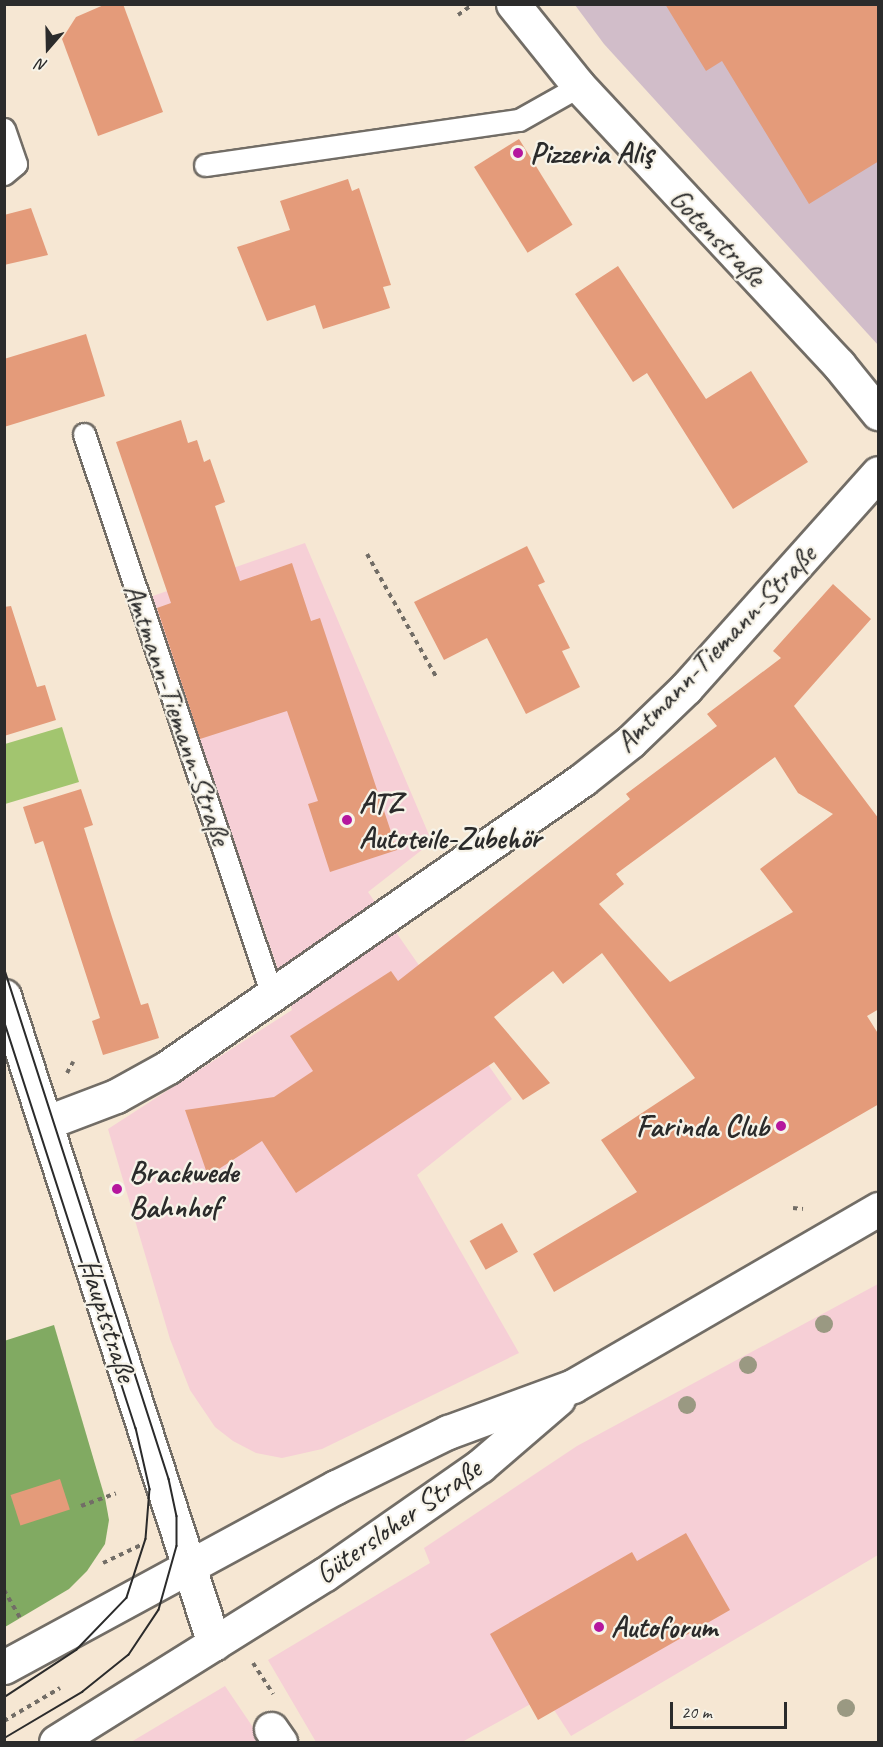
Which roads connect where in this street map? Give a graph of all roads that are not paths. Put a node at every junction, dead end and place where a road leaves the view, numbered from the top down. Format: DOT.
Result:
graph roads {
  1 [pos="513,4"];
  2 [pos="579,87"];
  3 [pos="4,129"];
  4 [pos="205,165"];
  5 [pos="4,174"];
  6 [pos="879,413"];
  7 [pos="84,434"];
  8 [pos="879,473"];
  9 [pos="272,995"];
  10 [pos="4,996"];
  11 [pos="45,1123"];
  12 [pos="879,1209"];
  13 [pos="573,1386"];
  14 [pos="189,1565"];
  15 [pos="214,1644"];
  16 [pos="4,1667"];
  17 [pos="56,1743"];
  1 -- 2 [label="street, Gotenstraße"];
  2 -- 4 [label="lane"];
  2 -- 6 [label="street, Gotenstraße"];
  3 -- 5 [label="lane"];
  7 -- 9 [label="lane, Amtmann-Tiemann-Straße"];
  8 -- 9 [label="street, Amtmann-Tiemann-Straße"];
  9 -- 11 [label="street, Amtmann-Tiemann-Straße"];
  10 -- 11 [label="street, Hauptstraße"];
  11 -- 14 [label="street, Hauptstraße"];
  12 -- 13 [label="street, Gütersloher Straße"];
  13 -- 14 [label="street, Gütersloher Straße"];
  13 -- 15 [label="street, Gütersloher Straße"];
  14 -- 15 [label="street, Hauptstraße"];
  14 -- 16 [label="street, Gütersloher Straße"];
  15 -- 17 [label="street, Gütersloher Straße"];
}
